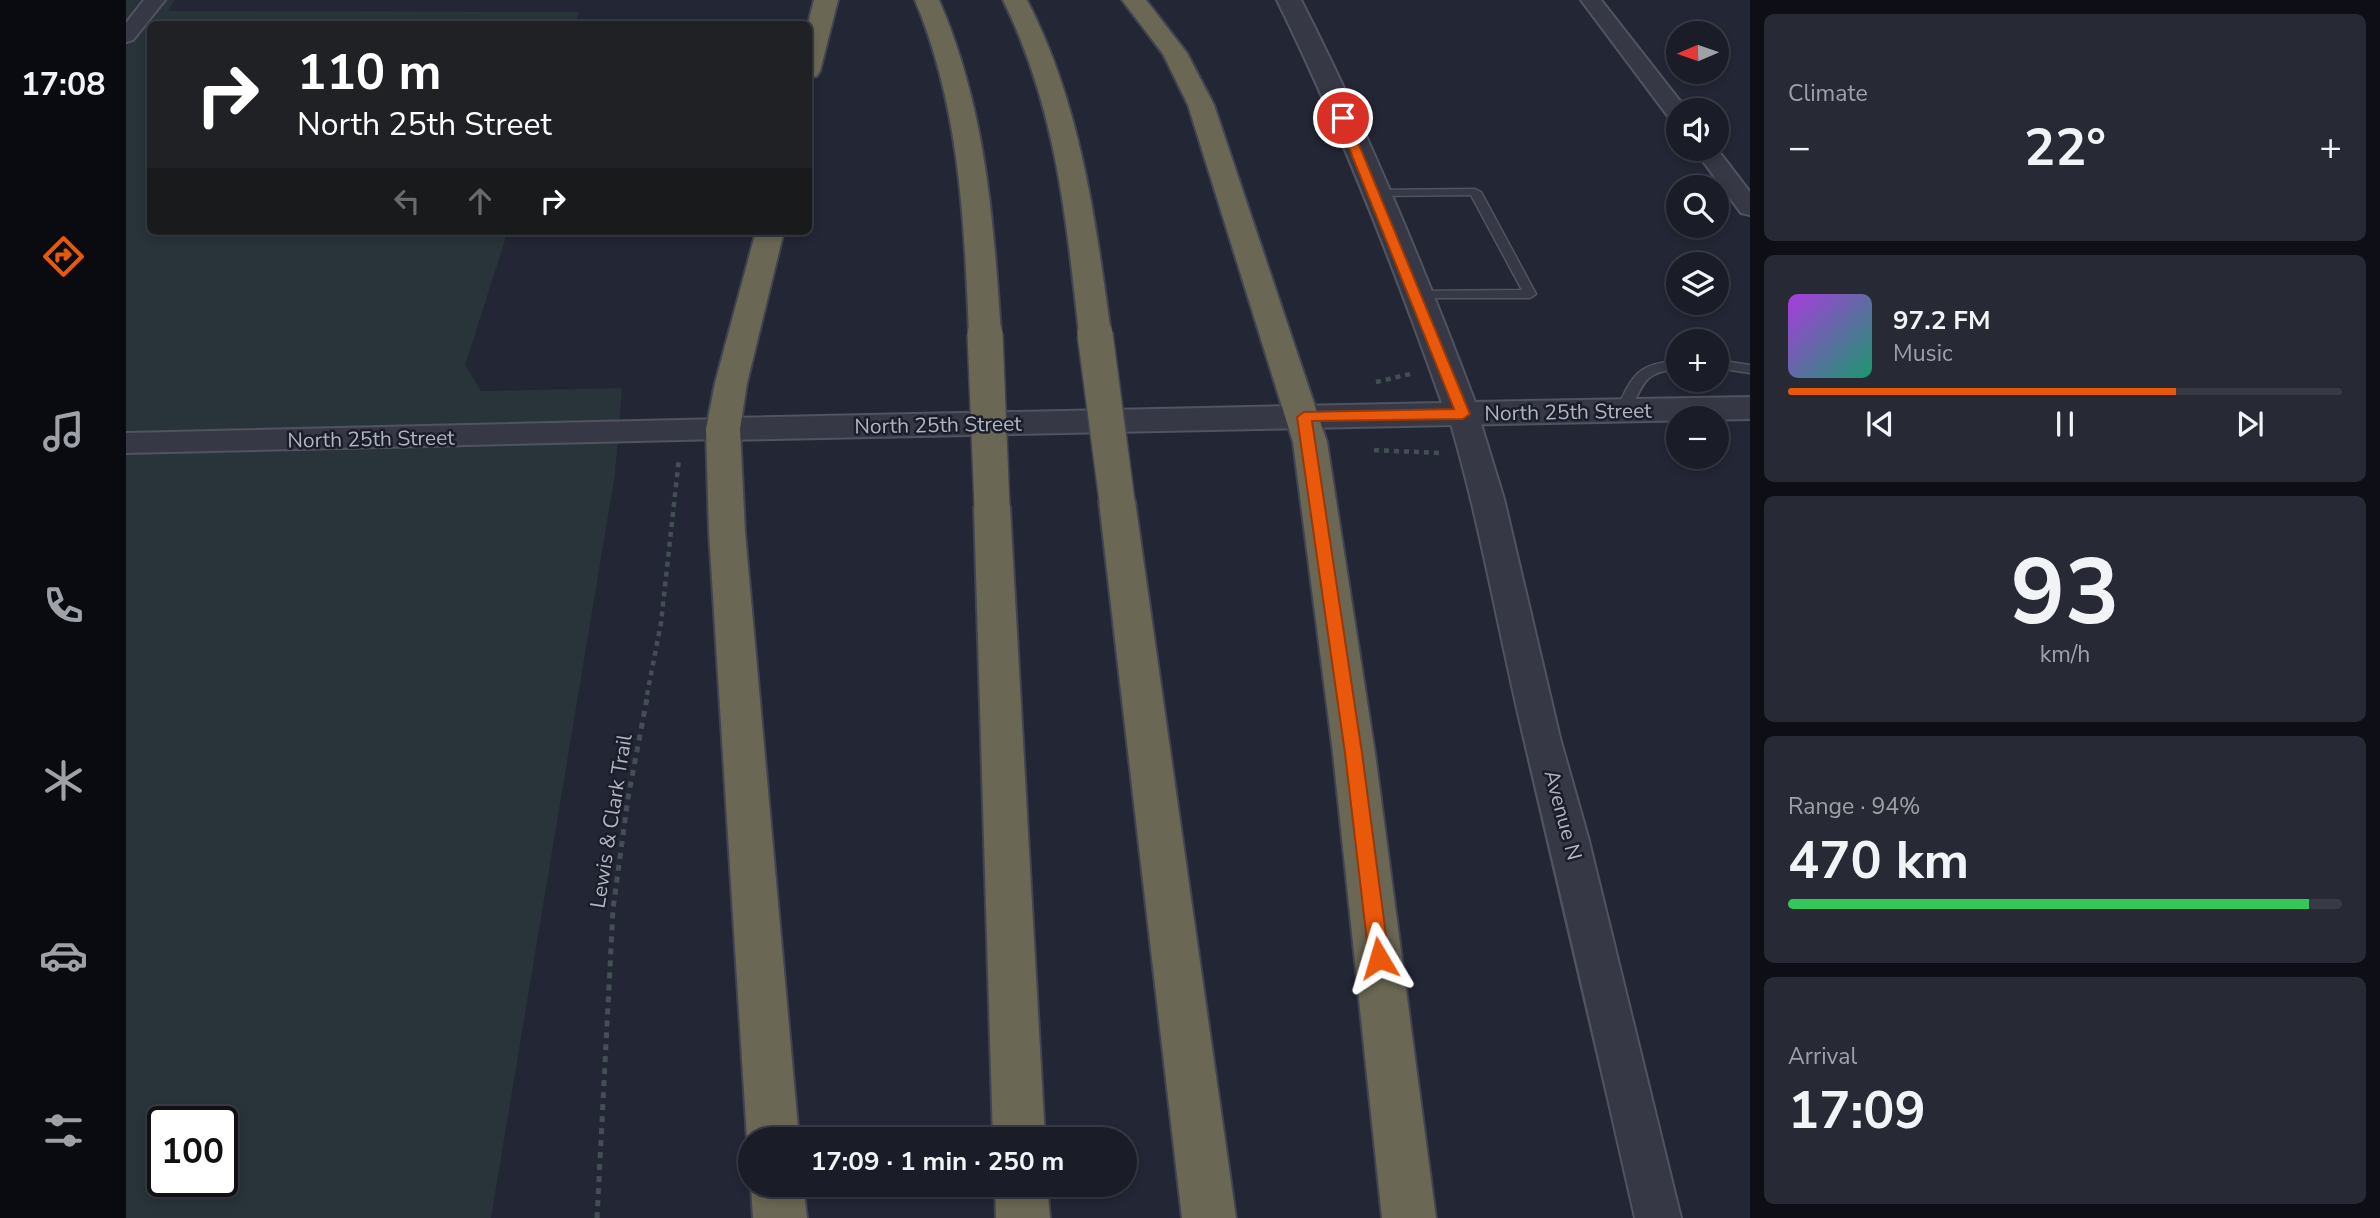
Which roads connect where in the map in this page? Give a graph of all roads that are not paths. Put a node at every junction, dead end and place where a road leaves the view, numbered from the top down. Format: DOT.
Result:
graph roads {
  1 [pos="155,0"];
  2 [pos="826,0"];
  3 [pos="928,0"];
  4 [pos="1015,0"];
  5 [pos="1134,0"];
  6 [pos="1289,0"];
  7 [pos="1591,0"];
  8 [pos="126,36"];
  9 [pos="812,55"];
  10 [pos="1666,98"];
  11 [pos="1714,161"];
  12 [pos="1374,193"];
  13 [pos="1750,208"];
  14 [pos="769,235"];
  15 [pos="1417,295"];
  16 [pos="1666,365"];
  17 [pos="1729,366"];
  18 [pos="1750,369"];
  19 [pos="1750,408"];
  20 [pos="1623,411"];
  21 [pos="1463,414"];
  22 [pos="1304,417"];
  23 [pos="703,430"];
  24 [pos="126,443"];
  25 [pos="772,1127"];
  26 [pos="1018,1127"];
  27 [pos="778,1197"];
  28 [pos="1022,1197"];
  29 [pos="780,1218"];
  30 [pos="1023,1218"];
  31 [pos="1209,1218"];
  32 [pos="1409,1218"];
  33 [pos="1658,1218"];
  1 -- 8 [label="street"];
  2 -- 9 [label="highway"];
  3 -- 26 [label="highway, bridge"];
  4 -- 31 [label="highway, bridge"];
  5 -- 22 [label="highway"];
  6 -- 12 [label="street"];
  7 -- 10 [label="street"];
  11 -- 13 [label="street"];
  12 -- 15 [label="street"];
  12 -- 15 [label="lane"];
  14 -- 23 [label="highway"];
  15 -- 21 [label="street"];
  16 -- 20 [label="lane"];
  17 -- 18 [label="lane"];
  19 -- 20 [label="street, North 25th Street"];
  20 -- 21 [label="street, North 25th Street"];
  21 -- 22 [label="street, North 25th Street"];
  21 -- 33 [label="street, Avenue N"];
  22 -- 23 [label="street, North 25th Street"];
  22 -- 32 [label="highway"];
  23 -- 24 [label="street, North 25th Street"];
  23 -- 25 [label="highway"];
  27 -- 29 [label="highway"];
  28 -- 30 [label="highway"];
}
